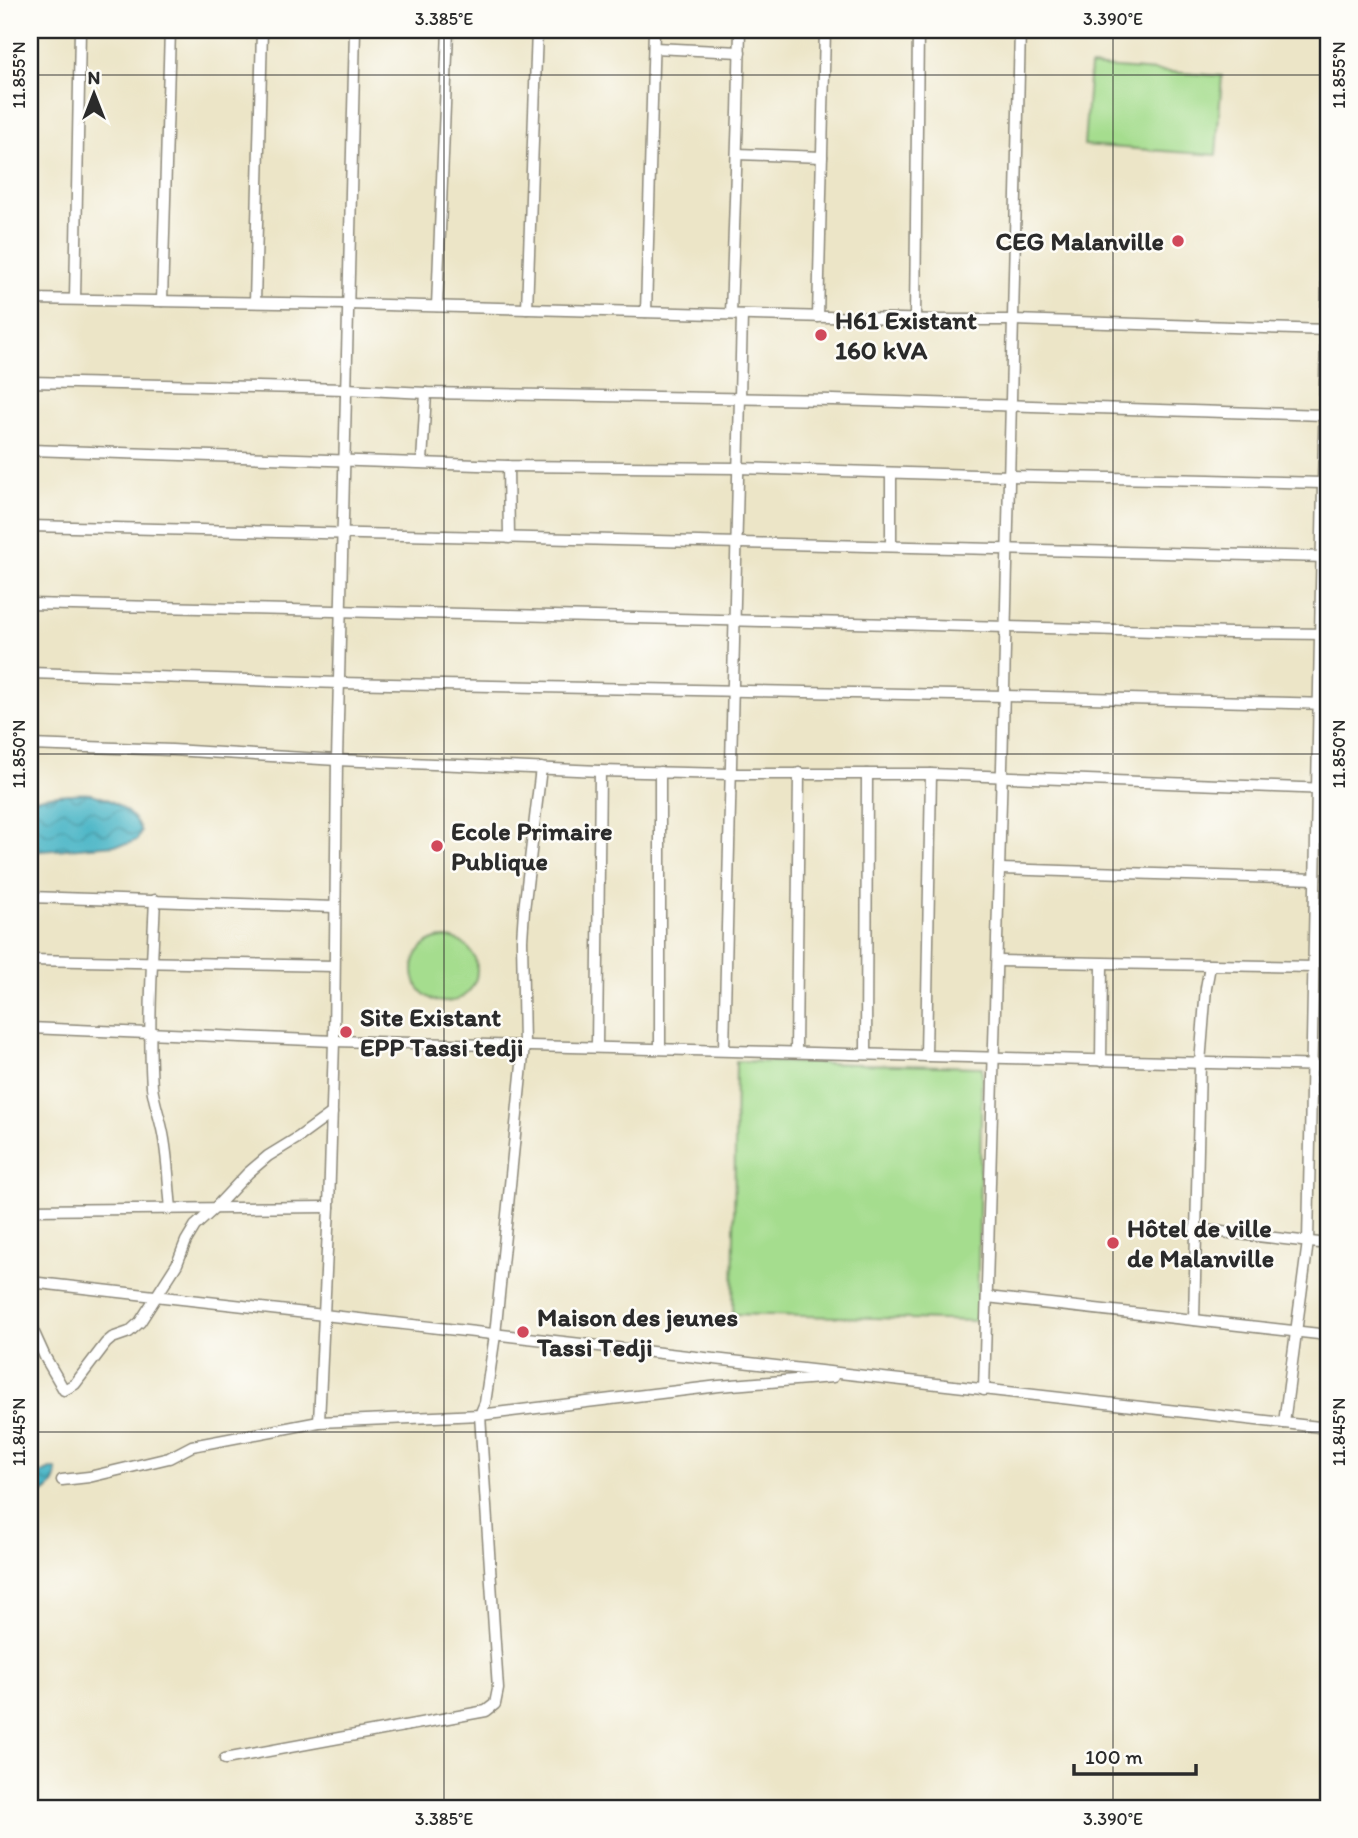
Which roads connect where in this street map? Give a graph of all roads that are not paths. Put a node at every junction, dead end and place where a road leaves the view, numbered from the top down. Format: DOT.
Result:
graph roads {
  1 [pos="80,30"];
  2 [pos="170,30"];
  3 [pos="262,30"];
  4 [pos="355,30"];
  5 [pos="448,30"];
  6 [pos="537,30"];
  7 [pos="654,30"];
  8 [pos="740,30"];
  9 [pos="825,30"];
  10 [pos="918,30"];
  11 [pos="1020,30"];
  12 [pos="654,48"];
  13 [pos="740,52"];
  14 [pos="737,154"];
  15 [pos="821,157"];
  16 [pos="1328,233"];
  17 [pos="1328,241"];
  18 [pos="30,299"];
  19 [pos="75,299"];
  20 [pos="162,301"];
  21 [pos="254,302"];
  22 [pos="348,304"];
  23 [pos="437,306"];
  24 [pos="527,309"];
  25 [pos="646,312"];
  26 [pos="730,314"];
  27 [pos="742,315"];
  28 [pos="818,317"];
  29 [pos="915,319"];
  30 [pos="1013,320"];
  31 [pos="1327,330"];
  32 [pos="30,382"];
  33 [pos="345,389"];
  34 [pos="426,393"];
  35 [pos="739,400"];
  36 [pos="1011,406"];
  37 [pos="1324,415"];
  38 [pos="30,450"];
  39 [pos="344,461"];
  40 [pos="422,462"];
  41 [pos="508,466"];
  42 [pos="737,468"];
  43 [pos="891,473"];
  44 [pos="1010,476"];
  45 [pos="1322,484"];
  46 [pos="30,526"];
  47 [pos="343,534"];
  48 [pos="509,538"];
  49 [pos="736,543"];
  50 [pos="891,546"];
  51 [pos="1008,550"];
  52 [pos="1325,557"];
  53 [pos="30,604"];
  54 [pos="341,611"];
  55 [pos="734,620"];
  56 [pos="1007,628"];
  57 [pos="1324,633"];
  58 [pos="30,673"];
  59 [pos="339,683"];
  60 [pos="730,691"];
  61 [pos="1004,696"];
  62 [pos="1323,704"];
  63 [pos="30,746"];
  64 [pos="337,760"];
  65 [pos="541,768"];
  66 [pos="600,771"];
  67 [pos="660,772"];
  68 [pos="799,773"];
  69 [pos="729,774"];
  70 [pos="867,774"];
  71 [pos="931,774"];
  72 [pos="1002,776"];
  73 [pos="1316,788"];
  74 [pos="1328,789"];
  75 [pos="1000,869"];
  76 [pos="1315,880"];
  77 [pos="30,897"];
  78 [pos="155,901"];
  79 [pos="334,907"];
  80 [pos="30,960"];
  81 [pos="998,961"];
  82 [pos="152,962"];
  83 [pos="1102,964"];
  84 [pos="334,966"];
  85 [pos="1210,966"];
  86 [pos="1313,967"];
  87 [pos="30,1028"];
  88 [pos="151,1033"];
  89 [pos="334,1041"];
  90 [pos="524,1045"];
  91 [pos="597,1046"];
  92 [pos="660,1048"];
  93 [pos="724,1050"];
  94 [pos="796,1052"];
  95 [pos="866,1054"];
  96 [pos="926,1056"];
  97 [pos="996,1058"];
  98 [pos="1101,1060"];
  99 [pos="1200,1063"];
  100 [pos="1311,1065"];
  101 [pos="1328,1066"];
  102 [pos="332,1113"];
  103 [pos="330,1207"];
  104 [pos="171,1208"];
  105 [pos="215,1208"];
  106 [pos="30,1210"];
  107 [pos="1195,1229"];
  108 [pos="1308,1242"];
  109 [pos="1328,1244"];
  110 [pos="30,1282"];
  111 [pos="157,1296"];
  112 [pos="987,1297"];
  113 [pos="324,1314"];
  114 [pos="1194,1320"];
  115 [pos="30,1324"];
  116 [pos="1296,1332"];
  117 [pos="495,1335"];
  118 [pos="1328,1335"];
  119 [pos="858,1375"];
  120 [pos="984,1390"];
  121 [pos="480,1415"];
  122 [pos="319,1422"];
  123 [pos="1284,1423"];
  124 [pos="1328,1428"];
  125 [pos="62,1480"];
  126 [pos="225,1759"];
  1 -- 19 [label="street"];
  2 -- 20 [label="street"];
  3 -- 21 [label="street"];
  4 -- 22 [label="street"];
  5 -- 23 [label="street"];
  6 -- 24 [label="street"];
  7 -- 12 [label="street"];
  8 -- 13 [label="street"];
  9 -- 15 [label="street"];
  10 -- 29 [label="street"];
  11 -- 30 [label="street"];
  12 -- 13 [label="street"];
  12 -- 25 [label="street"];
  13 -- 14 [label="street"];
  14 -- 15 [label="street"];
  14 -- 26 [label="street"];
  15 -- 28 [label="street"];
  16 -- 17 [label="street"];
  17 -- 31 [label="street"];
  18 -- 19 [label="street"];
  19 -- 20 [label="street"];
  20 -- 21 [label="street"];
  21 -- 22 [label="street"];
  22 -- 23 [label="street"];
  22 -- 33 [label="street"];
  23 -- 24 [label="street"];
  24 -- 25 [label="street"];
  25 -- 26 [label="street"];
  26 -- 27 [label="street"];
  27 -- 28 [label="street"];
  27 -- 35 [label="street"];
  28 -- 29 [label="street"];
  29 -- 30 [label="street"];
  30 -- 31 [label="street"];
  30 -- 36 [label="street"];
  31 -- 37 [label="street"];
  32 -- 33 [label="street"];
  33 -- 34 [label="street"];
  33 -- 39 [label="street"];
  34 -- 35 [label="street"];
  34 -- 40 [label="street"];
  35 -- 36 [label="street"];
  35 -- 42 [label="street"];
  36 -- 37 [label="street"];
  36 -- 44 [label="street"];
  37 -- 45 [label="street"];
  38 -- 39 [label="street"];
  39 -- 40 [label="street"];
  39 -- 47 [label="street"];
  40 -- 41 [label="street"];
  41 -- 42 [label="street"];
  41 -- 48 [label="street"];
  42 -- 43 [label="street"];
  42 -- 49 [label="street"];
  43 -- 44 [label="street"];
  43 -- 50 [label="street"];
  44 -- 45 [label="street"];
  44 -- 51 [label="street"];
  45 -- 52 [label="street"];
  46 -- 47 [label="street"];
  47 -- 48 [label="street"];
  47 -- 54 [label="street"];
  48 -- 49 [label="street"];
  49 -- 50 [label="street"];
  49 -- 55 [label="street"];
  50 -- 51 [label="street"];
  51 -- 52 [label="street"];
  51 -- 56 [label="street"];
  52 -- 57 [label="street"];
  53 -- 54 [label="street"];
  54 -- 55 [label="street"];
  54 -- 59 [label="street"];
  55 -- 56 [label="street"];
  55 -- 60 [label="street"];
  56 -- 57 [label="street"];
  56 -- 61 [label="street"];
  57 -- 62 [label="street"];
  58 -- 59 [label="street"];
  59 -- 60 [label="street"];
  59 -- 64 [label="street"];
  60 -- 61 [label="street"];
  60 -- 69 [label="street"];
  61 -- 62 [label="street"];
  61 -- 72 [label="street"];
  62 -- 73 [label="street"];
  63 -- 64 [label="street"];
  64 -- 65 [label="street"];
  64 -- 79 [label="street"];
  65 -- 66 [label="street"];
  65 -- 90 [label="street"];
  66 -- 67 [label="street"];
  66 -- 91 [label="street"];
  67 -- 69 [label="street"];
  67 -- 92 [label="street"];
  68 -- 69 [label="street"];
  68 -- 70 [label="street"];
  68 -- 94 [label="street"];
  69 -- 93 [label="street"];
  70 -- 71 [label="street"];
  70 -- 95 [label="street"];
  71 -- 72 [label="street"];
  71 -- 96 [label="street"];
  72 -- 73 [label="street"];
  72 -- 75 [label="street"];
  73 -- 74 [label="street"];
  73 -- 76 [label="street"];
  75 -- 76 [label="street"];
  75 -- 81 [label="street"];
  76 -- 86 [label="street"];
  77 -- 78 [label="street"];
  78 -- 79 [label="street"];
  78 -- 82 [label="street"];
  79 -- 84 [label="street"];
  80 -- 82 [label="street"];
  81 -- 83 [label="street"];
  81 -- 97 [label="street"];
  82 -- 84 [label="street"];
  82 -- 88 [label="street"];
  83 -- 85 [label="street"];
  83 -- 98 [label="street"];
  84 -- 89 [label="street"];
  85 -- 86 [label="street"];
  85 -- 99 [label="street"];
  86 -- 100 [label="street"];
  87 -- 88 [label="street"];
  88 -- 89 [label="street"];
  88 -- 104 [label="street"];
  89 -- 90 [label="street"];
  89 -- 102 [label="street"];
  90 -- 91 [label="street"];
  90 -- 117 [label="street"];
  91 -- 92 [label="street"];
  92 -- 93 [label="street"];
  93 -- 94 [label="street"];
  94 -- 95 [label="street"];
  95 -- 96 [label="street"];
  96 -- 97 [label="street"];
  97 -- 98 [label="street"];
  97 -- 112 [label="street"];
  98 -- 99 [label="street"];
  99 -- 100 [label="street"];
  99 -- 107 [label="street"];
  100 -- 101 [label="street"];
  100 -- 108 [label="street"];
  102 -- 103 [label="street"];
  102 -- 105 [label="street"];
  103 -- 105 [label="street"];
  103 -- 113 [label="street"];
  104 -- 105 [label="street"];
  104 -- 106 [label="street"];
  105 -- 111 [label="street"];
  107 -- 108 [label="street"];
  107 -- 114 [label="street"];
  108 -- 109 [label="street"];
  108 -- 116 [label="street"];
  110 -- 111 [label="street"];
  111 -- 113 [label="street"];
  111 -- 115 [label="street"];
  112 -- 114 [label="street"];
  112 -- 120 [label="street"];
  113 -- 117 [label="street"];
  113 -- 122 [label="street"];
  114 -- 116 [label="street"];
  116 -- 118 [label="street"];
  116 -- 123 [label="street"];
  117 -- 119 [label="street"];
  117 -- 121 [label="street"];
  119 -- 120 [label="street"];
  119 -- 121 [label="street"];
  120 -- 123 [label="street"];
  121 -- 122 [label="street"];
  121 -- 126 [label="street"];
  122 -- 125 [label="street"];
  123 -- 124 [label="street"];
}
